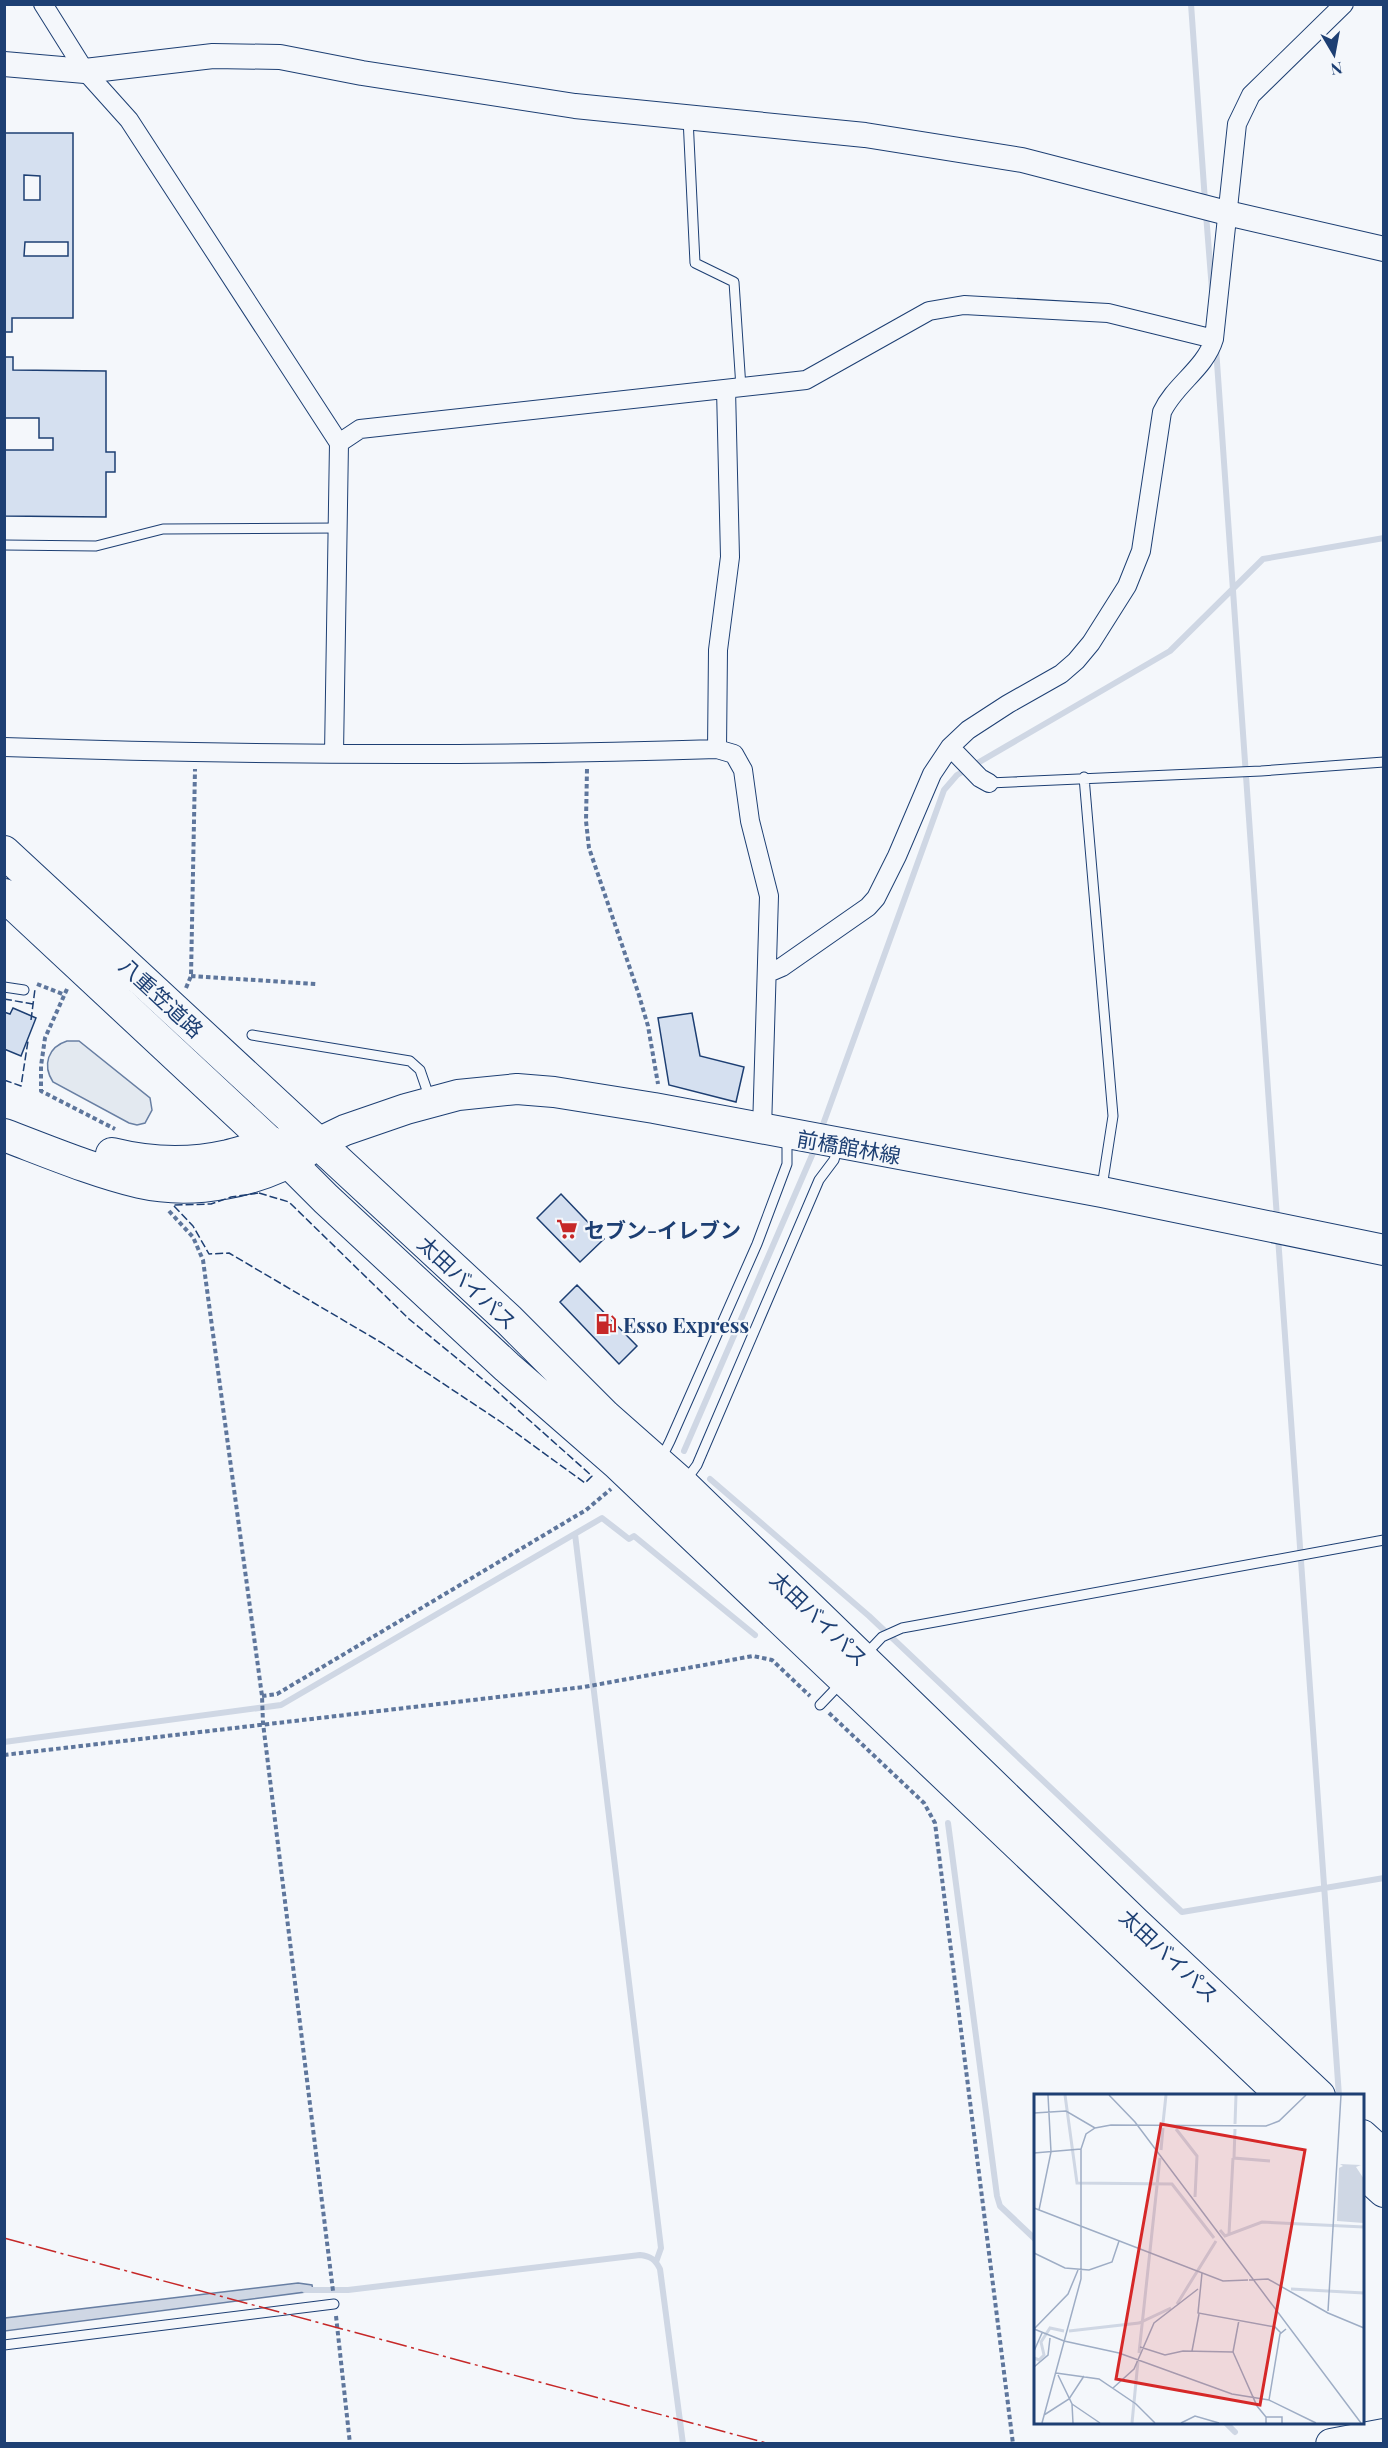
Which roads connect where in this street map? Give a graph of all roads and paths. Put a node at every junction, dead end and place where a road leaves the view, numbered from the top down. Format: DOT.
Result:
graph roads {
  1 [pos="43,4"];
  2 [pos="1344,4"];
  3 [pos="4,64"];
  4 [pos="85,71"];
  5 [pos="688,116"];
  6 [pos="1227,213"];
  7 [pos="1383,249"];
  8 [pos="1214,339"];
  9 [pos="734,389"];
  10 [pos="339,443"];
  11 [pos="338,528"];
  12 [pos="4,545"];
  13 [pos="4,747"];
  14 [pos="717,749"];
  15 [pos="196,753"];
  16 [pos="334,753"];
  17 [pos="587,754"];
  18 [pos="956,754"];
  19 [pos="1383,762"];
  20 [pos="1084,777"];
  21 [pos="985,780"];
  22 [pos="4,852"];
  23 [pos="4,895"];
  24 [pos="768,974"];
  25 [pos="191,976"];
  26 [pos="68,982"];
  27 [pos="33,983"];
  28 [pos="316,984"];
  29 [pos="4,987"];
  30 [pos="24,990"];
  31 [pos="184,991"];
  32 [pos="65,995"];
  33 [pos="252,1035"];
  34 [pos="430,1101"];
  35 [pos="654,1108"];
  36 [pos="4,1114"];
  37 [pos="116,1129"];
  38 [pos="785,1134"];
  39 [pos="4,1135"];
  40 [pos="318,1143"];
  41 [pos="836,1143"];
  42 [pos="280,1153"];
  43 [pos="152,1184"];
  44 [pos="1102,1192"];
  45 [pos="1383,1250"];
  46 [pos="654,1458"];
  47 [pos="628,1474"];
  48 [pos="682,1484"];
  49 [pos="1383,1540"];
  50 [pos="853,1669"];
  51 [pos="262,1696"];
  52 [pos="820,1705"];
  53 [pos="263,1723"];
  54 [pos="4,1755"];
  55 [pos="1281,2094"];
  56 [pos="1317,2094"];
  57 [pos="1364,2138"];
  58 [pos="1383,2156"];
  59 [pos="1364,2173"];
  60 [pos="1383,2192"];
  61 [pos="334,2304"];
  62 [pos="4,2345"];
  63 [pos="1383,2434"];
  64 [pos="350,2444"];
  65 [pos="1013,2444"];
  66 [pos="1331,2444"];
  1 -- 4 [label="street"];
  2 -- 6 [label="street"];
  3 -- 4 [label="street"];
  4 -- 5 [label="street"];
  4 -- 10 [label="street"];
  5 -- 6 [label="street"];
  5 -- 9 [label="lane"];
  6 -- 7 [label="street"];
  6 -- 8 [label="street"];
  8 -- 9 [label="street"];
  8 -- 18 [label="street"];
  9 -- 10 [label="street"];
  9 -- 14 [label="street"];
  10 -- 11 [label="street"];
  11 -- 12 [label="lane"];
  11 -- 16 [label="street"];
  13 -- 15 [label="street"];
  14 -- 17 [label="street"];
  14 -- 24 [label="street"];
  15 -- 16 [label="street"];
  15 -- 25 [label="path"];
  16 -- 17 [label="street"];
  17 -- 35 [label="path"];
  18 -- 21 [label="street"];
  18 -- 24 [label="street"];
  19 -- 20 [label="lane"];
  20 -- 21 [label="lane"];
  20 -- 44 [label="lane"];
  22 -- 40 [label="highway, 八重笠道路"];
  23 -- 42 [label="highway, 八重笠道路"];
  24 -- 38 [label="street"];
  25 -- 28 [label="path"];
  25 -- 31 [label="path"];
  26 -- 32 [label="path"];
  27 -- 32 [label="path"];
  29 -- 30 [label="lane"];
  32 -- 37 [label="path"];
  33 -- 34 [label="lane"];
  34 -- 35 [label="main road, 前橋館林線"];
  34 -- 40 [label="main road, 前橋館林線"];
  35 -- 38 [label="main road, 前橋館林線"];
  36 -- 42 [label="highway"];
  38 -- 41 [label="main road, 前橋館林線"];
  38 -- 46 [label="lane"];
  39 -- 43 [label="highway"];
  40 -- 42 [label="highway"];
  40 -- 46 [label="highway, 太田バイパス"];
  41 -- 44 [label="main road, 前橋館林線"];
  41 -- 48 [label="lane"];
  42 -- 43 [label="highway"];
  42 -- 47 [label="highway, 太田バイパス"];
  43 -- 51 [label="path"];
  44 -- 45 [label="main road, 前橋館林線"];
  46 -- 48 [label="highway, 太田バイパス"];
  47 -- 50 [label="highway, 太田バイパス"];
  47 -- 51 [label="path"];
  48 -- 50 [label="highway, 太田バイパス"];
  49 -- 50 [label="lane"];
  50 -- 52 [label="lane"];
  50 -- 55 [label="highway, 太田バイパス"];
  50 -- 56 [label="highway, 太田バイパス"];
  51 -- 53 [label="path"];
  52 -- 53 [label="path"];
  52 -- 65 [label="path"];
  53 -- 54 [label="path"];
  53 -- 61 [label="path"];
  57 -- 58 [label="highway"];
  59 -- 60 [label="highway"];
  61 -- 62 [label="lane"];
  61 -- 64 [label="path"];
  63 -- 66 [label="main road"];
}
